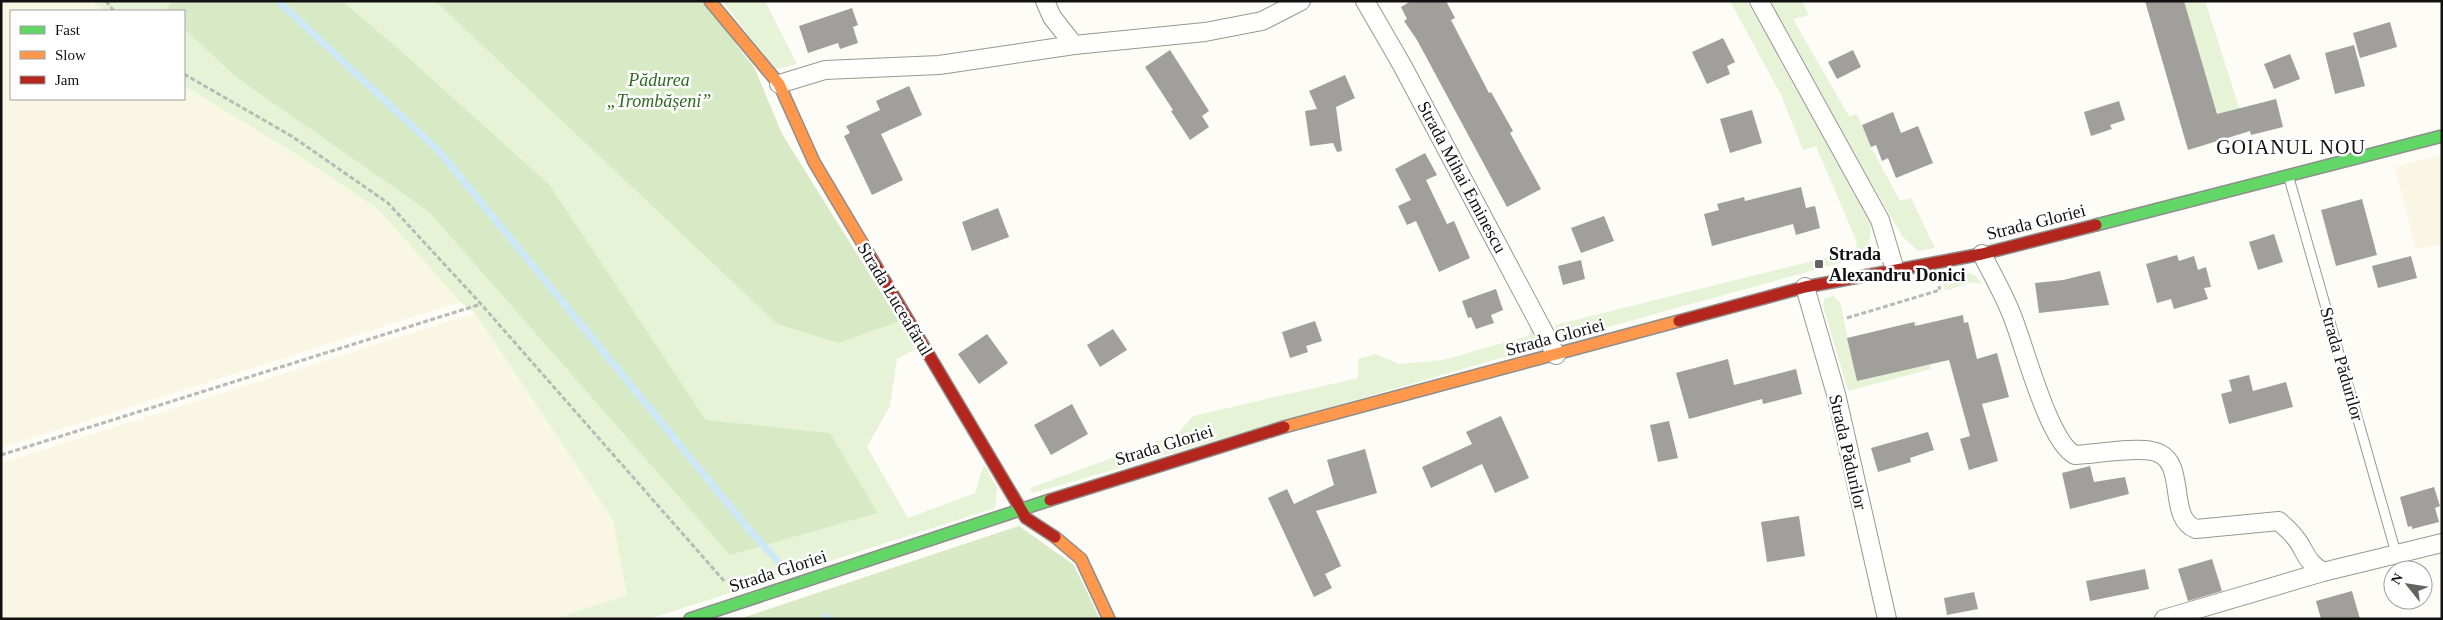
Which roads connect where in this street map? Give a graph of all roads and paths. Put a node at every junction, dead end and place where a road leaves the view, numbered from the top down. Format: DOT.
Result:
graph roads {
  1 [pos="710,1"];
  2 [pos="1045,1"];
  3 [pos="1301,1"];
  4 [pos="1365,1"];
  5 [pos="1758,1"];
  6 [pos="1074,45"];
  7 [pos="185,75"];
  8 [pos="779,84"];
  9 [pos="2442,136"];
  10 [pos="2288,176"];
  11 [pos="1982,254"];
  12 [pos="1936,263"];
  13 [pos="1895,270"];
  14 [pos="1805,287"];
  15 [pos="481,304"];
  16 [pos="1847,318"];
  17 [pos="1556,354"];
  18 [pos="1,455"];
  19 [pos="1020,509"];
  20 [pos="2442,543"];
  21 [pos="2396,553"];
  22 [pos="2323,572"];
  23 [pos="742,601"];
  24 [pos="690,619"];
  25 [pos="1109,619"];
  26 [pos="1886,619"];
  27 [pos="2164,619"];
  1 -- 8 [label="street, Strada Luceafărul"];
  2 -- 6 [label="street"];
  3 -- 6 [label="street"];
  4 -- 17 [label="street, Strada Mihai Eminescu"];
  5 -- 13 [label="street"];
  6 -- 8 [label="street"];
  7 -- 15 [label="path"];
  8 -- 19 [label="street, Strada Luceafărul"];
  9 -- 10 [label="street, Strada Gloriei"];
  10 -- 11 [label="street, Strada Gloriei"];
  10 -- 21 [label="lane, Strada Pădurilor"];
  11 -- 12 [label="street, Strada Gloriei"];
  11 -- 22 [label="street"];
  12 -- 13 [label="street, Strada Gloriei"];
  12 -- 16 [label="path"];
  13 -- 14 [label="street, Strada Gloriei"];
  14 -- 17 [label="street, Strada Gloriei"];
  14 -- 26 [label="street, Strada Pădurilor"];
  15 -- 18 [label="path"];
  15 -- 23 [label="path"];
  17 -- 19 [label="street, Strada Gloriei"];
  19 -- 23 [label="street, Strada Gloriei"];
  19 -- 25 [label="street"];
  20 -- 21 [label="street"];
  21 -- 22 [label="street"];
  22 -- 27 [label="street"];
  23 -- 24 [label="street, Strada Gloriei"];
}
